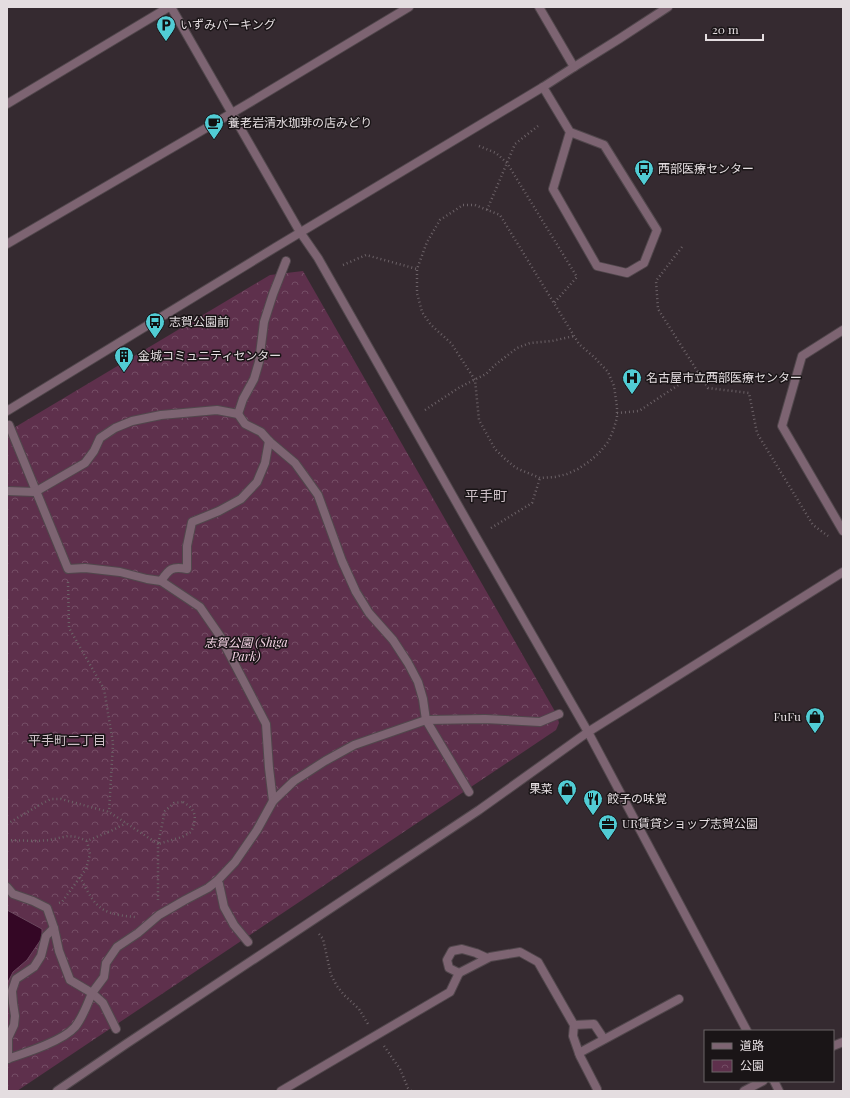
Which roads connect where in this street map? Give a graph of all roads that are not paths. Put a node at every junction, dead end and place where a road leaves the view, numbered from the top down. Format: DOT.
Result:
graph roads {
  1 [pos="170,7"];
  2 [pos="410,7"];
  3 [pos="539,7"];
  4 [pos="668,7"];
  5 [pos="574,67"];
  6 [pos="543,87"];
  7 [pos="7,104"];
  8 [pos="232,112"];
  9 [pos="570,132"];
  10 [pos="300,232"];
  11 [pos="7,244"];
  12 [pos="286,261"];
  13 [pos="843,330"];
  14 [pos="8,407"];
  15 [pos="238,414"];
  16 [pos="9,425"];
  17 [pos="270,441"];
  18 [pos="7,491"];
  19 [pos="35,492"];
  20 [pos="843,531"];
  21 [pos="843,572"];
  22 [pos="161,581"];
  23 [pos="559,714"];
  24 [pos="426,720"];
  25 [pos="588,732"];
  26 [pos="468,792"];
  27 [pos="273,801"];
  28 [pos="217,881"];
  29 [pos="7,888"];
  30 [pos="54,928"];
  31 [pos="248,942"];
  32 [pos="487,958"];
  33 [pos="459,973"];
  34 [pos="92,993"];
  35 [pos="679,999"];
  36 [pos="574,1025"];
  37 [pos="116,1029"];
  38 [pos="746,1030"];
  39 [pos="604,1039"];
  40 [pos="579,1053"];
  41 [pos="7,1059"];
  42 [pos="761,1082"];
  43 [pos="774,1082"];
  44 [pos="57,1091"];
  45 [pos="281,1091"];
  46 [pos="597,1091"];
  47 [pos="744,1091"];
  48 [pos="779,1091"];
  1 -- 7 [label="street"];
  1 -- 8 [label="street"];
  2 -- 8 [label="street"];
  3 -- 5 [label="street"];
  4 -- 5 [label="street"];
  5 -- 6 [label="street"];
  6 -- 9 [label="street"];
  6 -- 10 [label="street"];
  8 -- 10 [label="street"];
  8 -- 11 [label="street"];
  9 -- 9 [label="street"];
  10 -- 14 [label="street"];
  10 -- 25 [label="street"];
  12 -- 15 [label="street"];
  13 -- 20 [label="street"];
  15 -- 17 [label="street"];
  15 -- 19 [label="street"];
  16 -- 19 [label="street"];
  17 -- 22 [label="street"];
  17 -- 24 [label="street"];
  18 -- 19 [label="street"];
  19 -- 22 [label="street"];
  21 -- 25 [label="street"];
  22 -- 27 [label="street"];
  23 -- 24 [label="street"];
  24 -- 26 [label="street"];
  24 -- 27 [label="street"];
  25 -- 38 [label="street"];
  25 -- 44 [label="street"];
  27 -- 28 [label="street"];
  28 -- 31 [label="street"];
  28 -- 34 [label="street"];
  29 -- 30 [label="street"];
  30 -- 34 [label="street"];
  30 -- 41 [label="street"];
  32 -- 33 [label="street"];
  32 -- 33 [label="street"];
  32 -- 36 [label="street"];
  33 -- 45 [label="street"];
  34 -- 37 [label="street"];
  34 -- 41 [label="street"];
  35 -- 39 [label="street"];
  36 -- 39 [label="street"];
  36 -- 40 [label="street"];
  39 -- 40 [label="street"];
  40 -- 46 [label="street"];
  42 -- 47 [label="street"];
  43 -- 48 [label="street"];
}
